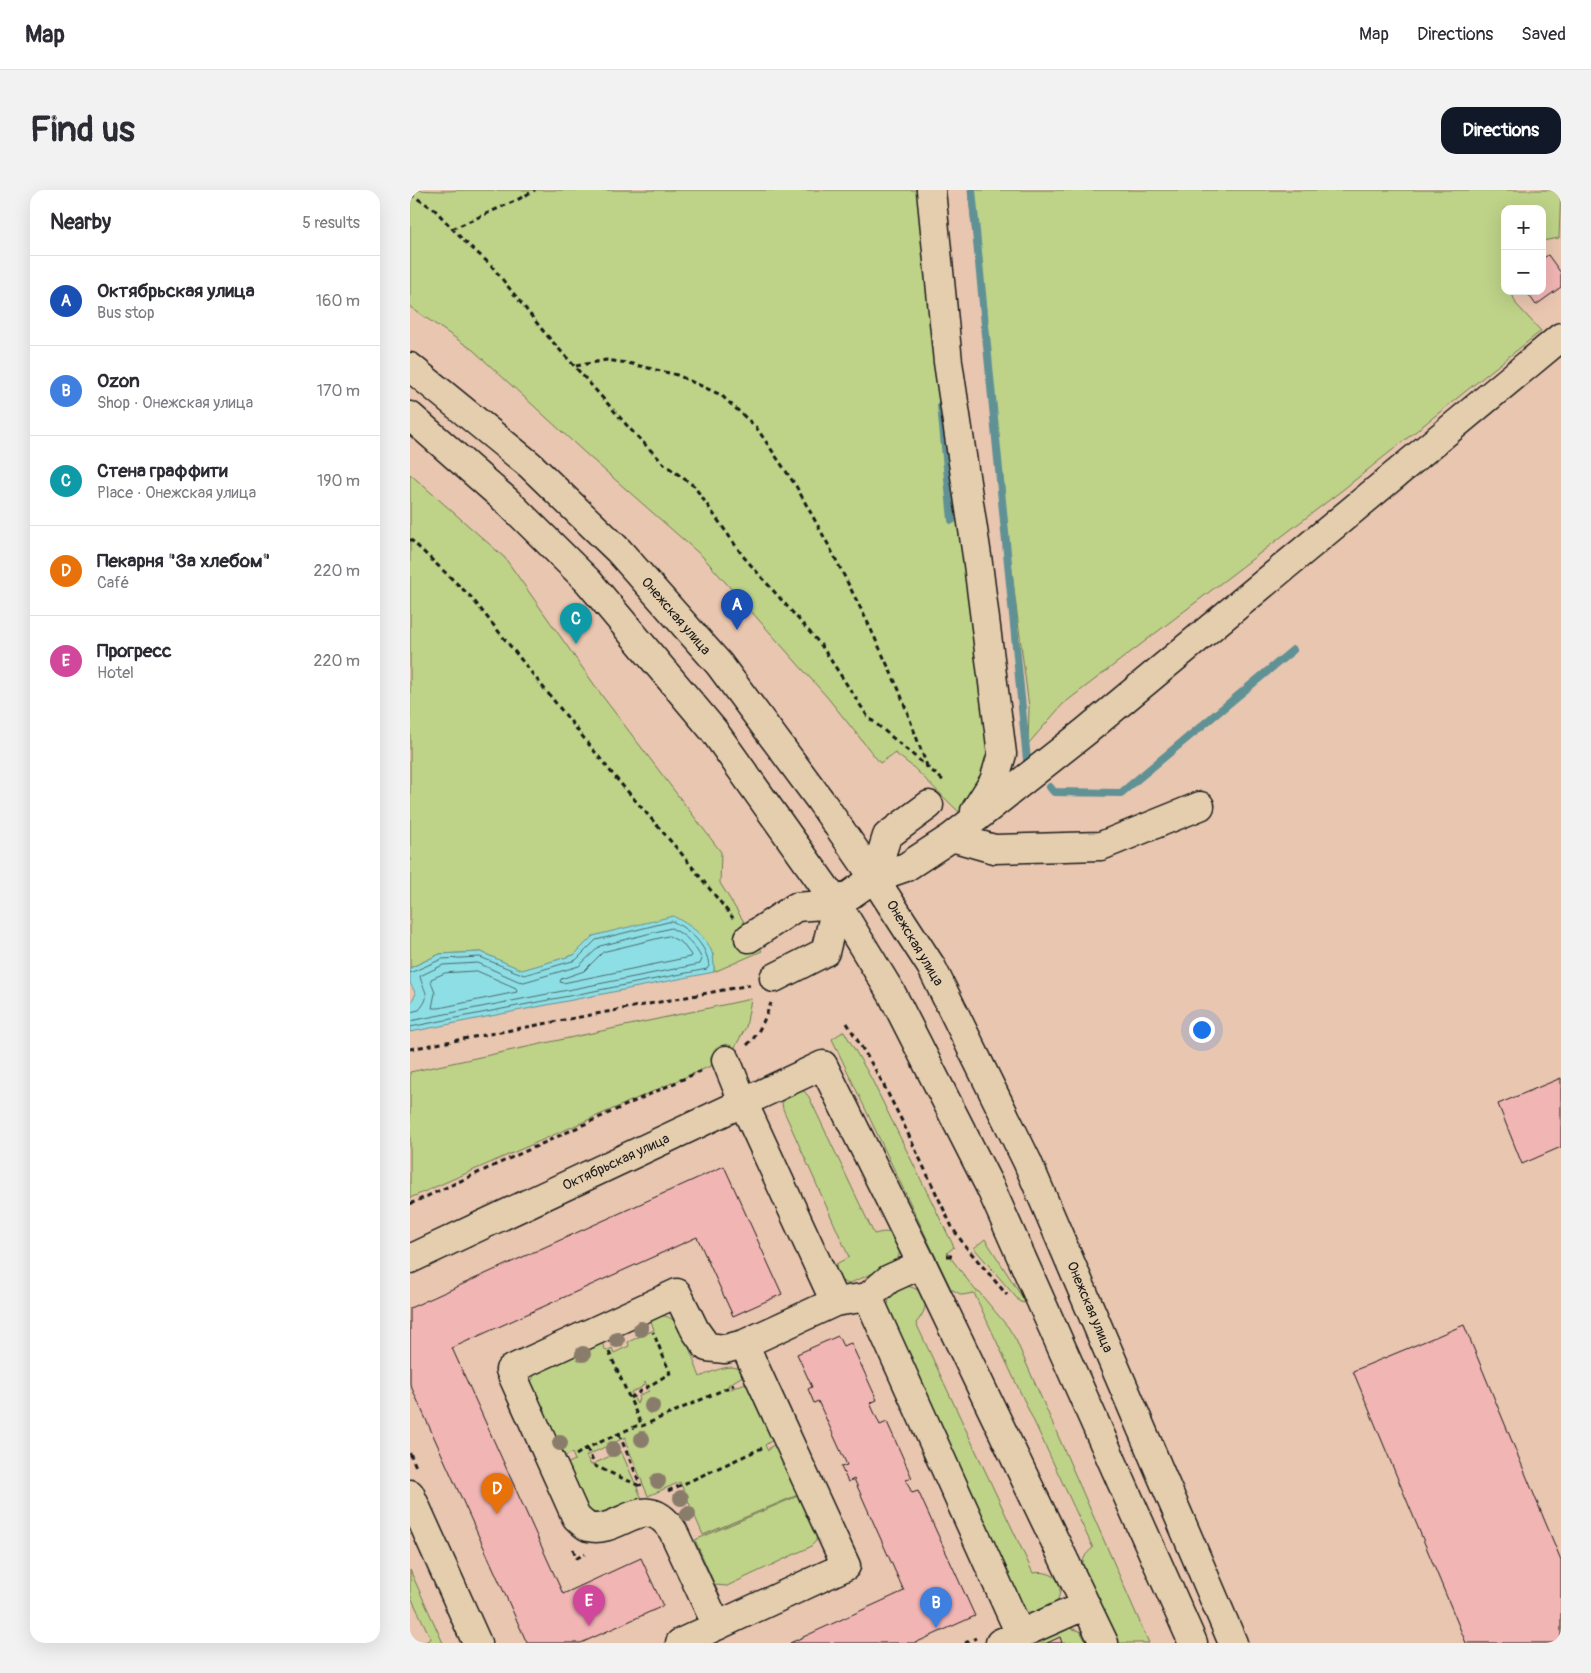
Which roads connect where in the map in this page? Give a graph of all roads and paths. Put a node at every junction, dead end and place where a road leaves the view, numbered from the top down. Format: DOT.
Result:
graph roads {
  1 [pos="535,190"];
  2 [pos="931,190"];
  3 [pos="410,194"];
  4 [pos="452,229"];
  5 [pos="1561,337"];
  6 [pos="576,366"];
  7 [pos="410,368"];
  8 [pos="410,416"];
  9 [pos="410,539"];
  10 [pos="927,766"];
  11 [pos="946,783"];
  12 [pos="929,805"];
  13 [pos="1200,806"];
  14 [pos="952,837"];
  15 [pos="874,878"];
  16 [pos="836,904"];
  17 [pos="749,938"];
  18 [pos="774,978"];
  19 [pos="847,1022"];
  20 [pos="410,1049"];
  21 [pos="726,1060"];
  22 [pos="743,1102"];
  23 [pos="410,1204"];
  24 [pos="410,1259"];
  25 [pos="922,1264"];
  26 [pos="1008,1296"];
  27 [pos="868,1297"];
  28 [pos="835,1302"];
  29 [pos="643,1308"];
  30 [pos="599,1329"];
  31 [pos="744,1344"];
  32 [pos="758,1374"];
  33 [pos="630,1398"];
  34 [pos="642,1426"];
  35 [pos="619,1434"];
  36 [pos="787,1437"];
  37 [pos="587,1448"];
  38 [pos="553,1466"];
  39 [pos="641,1486"];
  40 [pos="410,1494"];
  41 [pos="648,1507"];
  42 [pos="1086,1605"];
  43 [pos="717,1626"];
  44 [pos="999,1638"];
  45 [pos="477,1643"];
  46 [pos="680,1643"];
  47 [pos="965,1643"];
  48 [pos="1104,1643"];
  49 [pos="1193,1643"];
  50 [pos="1233,1643"];
  1 -- 4 [label="path"];
  2 -- 14 [label="main road"];
  3 -- 4 [label="path"];
  4 -- 6 [label="path"];
  5 -- 14 [label="main road"];
  6 -- 10 [label="path"];
  6 -- 10 [label="path"];
  7 -- 15 [label="main road, Онежская улица"];
  8 -- 16 [label="main road"];
  9 -- 17 [label="path"];
  10 -- 11 [label="path"];
  12 -- 15 [label="main road"];
  13 -- 14 [label="main road"];
  14 -- 15 [label="main road"];
  15 -- 16 [label="main road"];
  15 -- 50 [label="main road, Онежская улица"];
  16 -- 17 [label="main road"];
  16 -- 18 [label="main road"];
  16 -- 49 [label="main road"];
  18 -- 20 [label="path"];
  18 -- 21 [label="path"];
  19 -- 26 [label="path"];
  21 -- 22 [label="main road"];
  21 -- 23 [label="path"];
  22 -- 24 [label="main road, Октябрьская улица"];
  22 -- 25 [label="main road, Октябрьская улица"];
  22 -- 28 [label="main road"];
  25 -- 27 [label="main road"];
  25 -- 42 [label="main road"];
  27 -- 28 [label="main road"];
  27 -- 44 [label="main road"];
  28 -- 31 [label="main road"];
  29 -- 30 [label="main road"];
  29 -- 31 [label="main road"];
  29 -- 33 [label="path"];
  30 -- 33 [label="path"];
  30 -- 38 [label="main road"];
  31 -- 32 [label="main road"];
  32 -- 34 [label="path"];
  32 -- 36 [label="main road"];
  33 -- 34 [label="path"];
  34 -- 35 [label="path"];
  35 -- 37 [label="path"];
  35 -- 39 [label="path"];
  36 -- 41 [label="path"];
  36 -- 43 [label="main road"];
  37 -- 38 [label="path"];
  37 -- 39 [label="path"];
  38 -- 41 [label="main road"];
  39 -- 41 [label="path"];
  40 -- 45 [label="main road"];
  41 -- 43 [label="main road"];
  42 -- 44 [label="main road"];
  42 -- 48 [label="main road"];
  43 -- 46 [label="main road"];
  44 -- 47 [label="path"];
}
